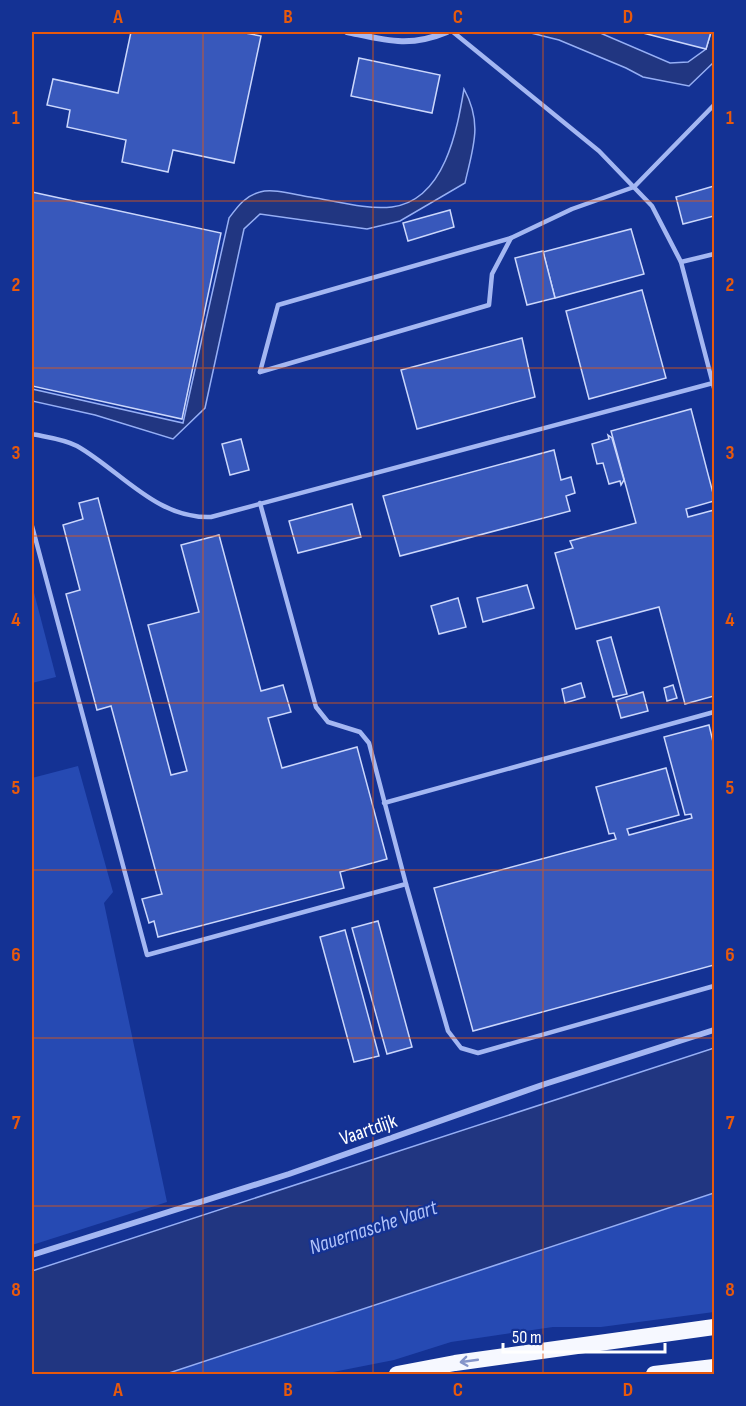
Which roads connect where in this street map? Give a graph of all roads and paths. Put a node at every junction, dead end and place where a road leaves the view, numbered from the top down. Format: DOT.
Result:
graph roads {
  1 [pos="347,32"];
  2 [pos="447,32"];
  3 [pos="453,32"];
  4 [pos="714,105"];
  5 [pos="634,187"];
  6 [pos="511,238"];
  7 [pos="714,254"];
  8 [pos="681,262"];
  9 [pos="714,386"];
  10 [pos="32,434"];
  11 [pos="260,504"];
  12 [pos="32,526"];
  13 [pos="714,712"];
  14 [pos="384,803"];
  15 [pos="406,884"];
  16 [pos="714,986"];
  17 [pos="714,1030"];
  18 [pos="32,1255"];
  19 [pos="714,1327"];
  20 [pos="714,1367"];
  21 [pos="397,1374"];
  22 [pos="654,1374"];
  1 -- 2 [label="street"];
  3 -- 5 [label="lane"];
  4 -- 5 [label="lane"];
  5 -- 6 [label="lane"];
  5 -- 8 [label="lane"];
  6 -- 6 [label="lane"];
  7 -- 8 [label="lane"];
  8 -- 9 [label="lane"];
  9 -- 11 [label="lane"];
  10 -- 11 [label="lane"];
  11 -- 14 [label="lane"];
  12 -- 15 [label="lane"];
  13 -- 14 [label="lane"];
  14 -- 15 [label="lane"];
  15 -- 16 [label="lane"];
  17 -- 18 [label="street, Vaartdijk"];
  19 -- 21 [label="highway, one-way"];
  20 -- 22 [label="highway"];
}
